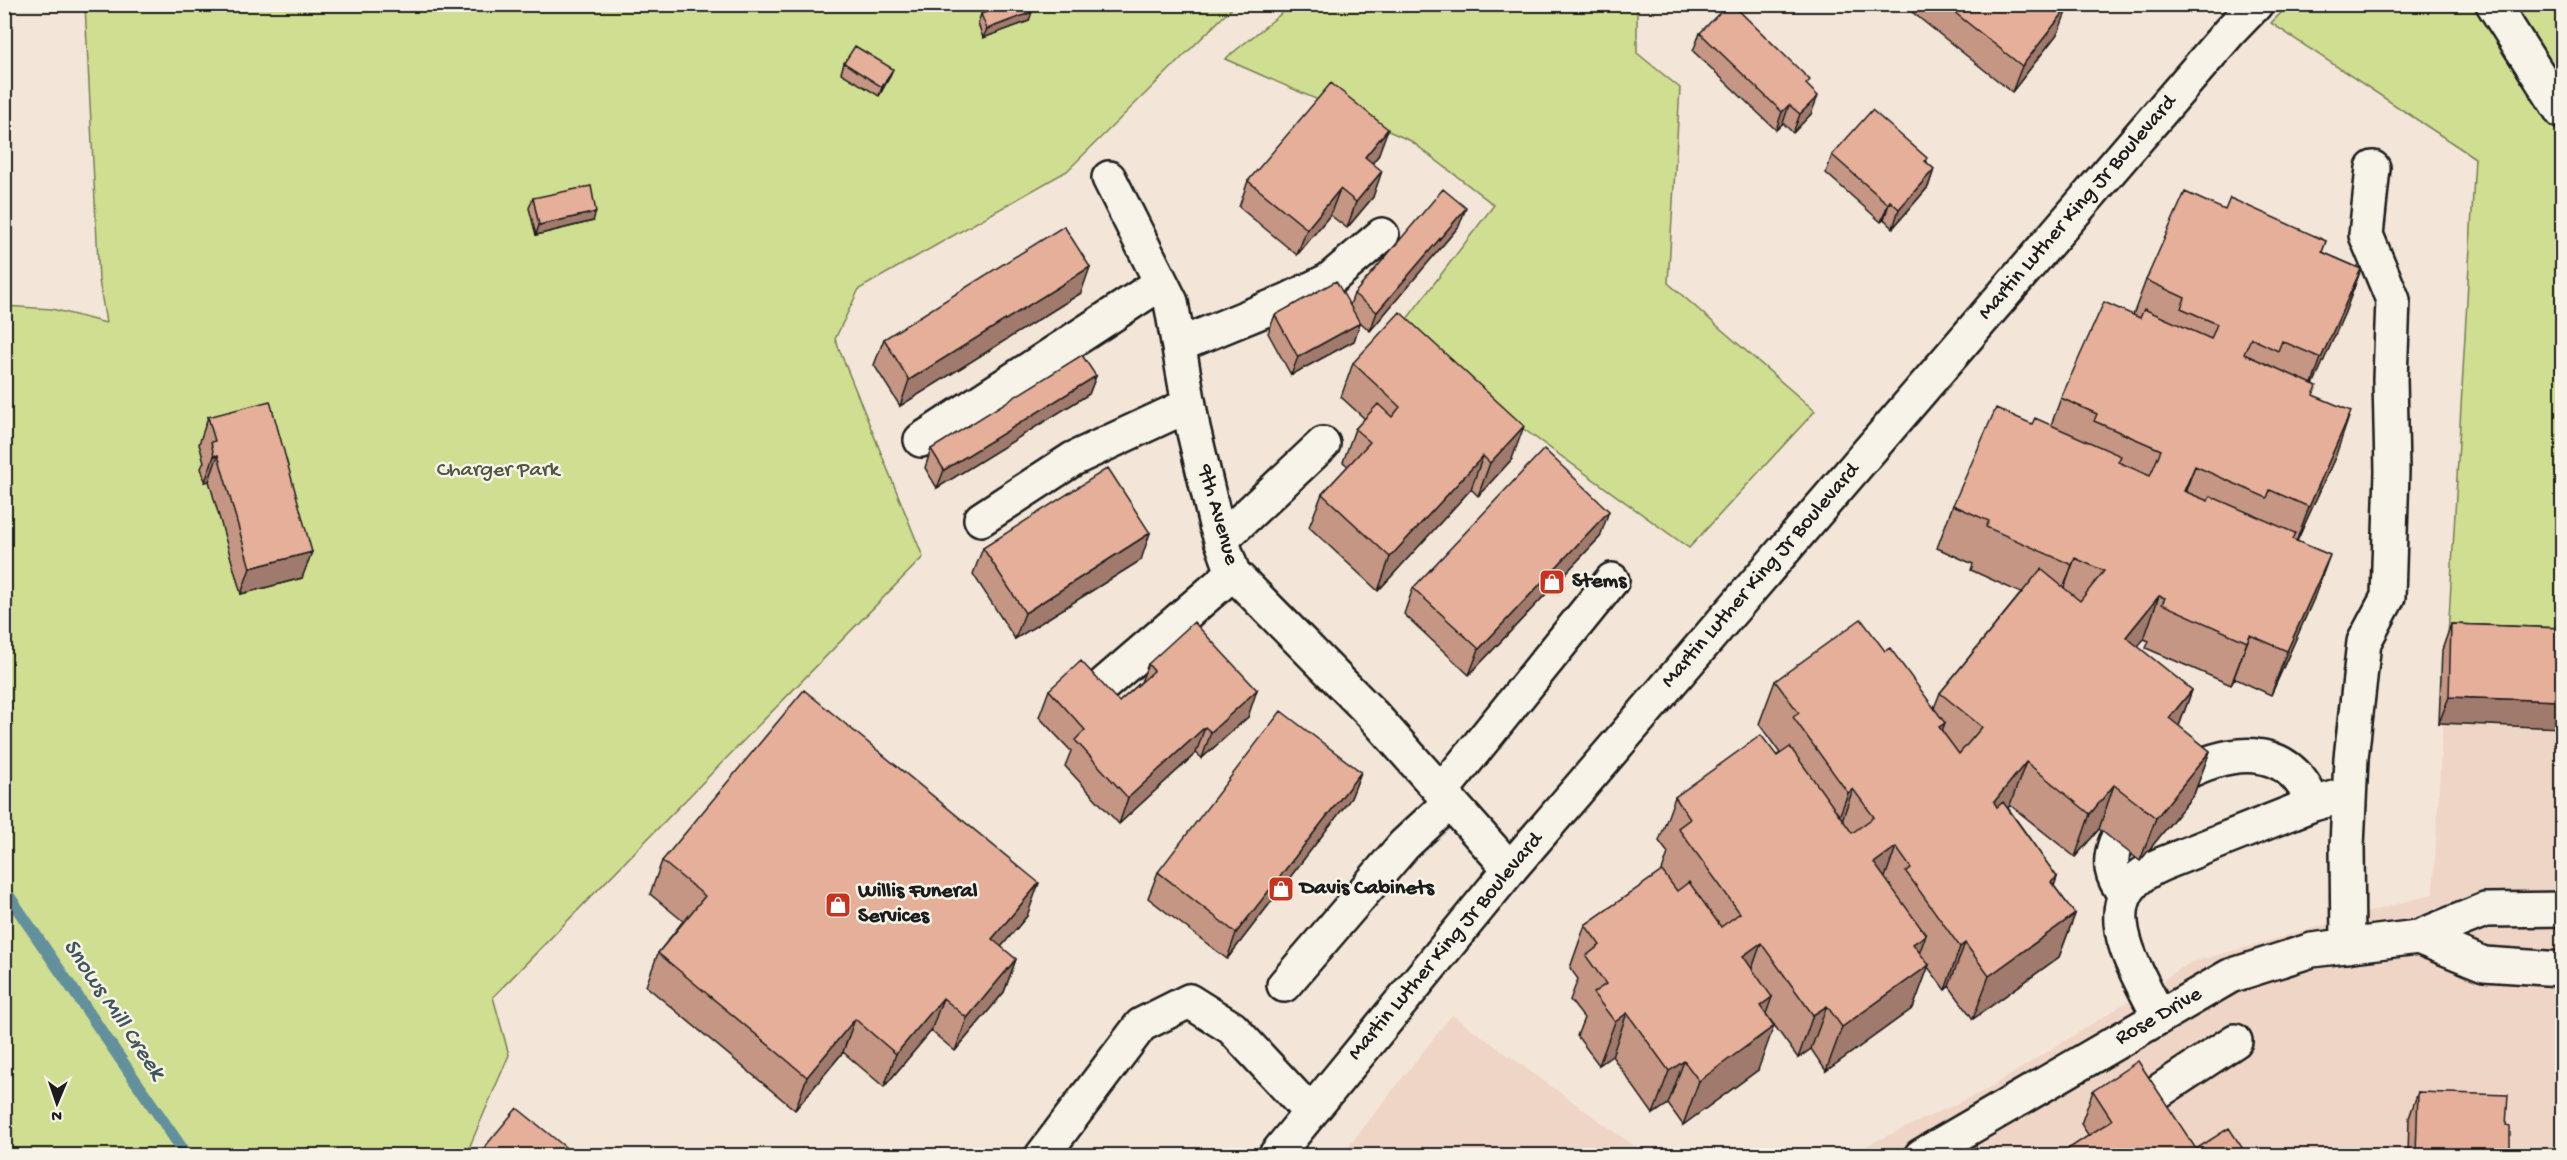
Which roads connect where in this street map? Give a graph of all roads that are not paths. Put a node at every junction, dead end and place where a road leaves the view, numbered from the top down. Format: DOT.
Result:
graph roads {
  1 [pos="2256,4"];
  2 [pos="2493,4"];
  3 [pos="2562,112"];
  4 [pos="2373,168"];
  5 [pos="1108,178"];
  6 [pos="1382,235"];
  7 [pos="1161,283"];
  8 [pos="1179,345"];
  9 [pos="1189,405"];
  10 [pos="921,440"];
  11 [pos="1323,444"];
  12 [pos="981,519"];
  13 [pos="1221,540"];
  14 [pos="1233,573"];
  15 [pos="1612,580"];
  16 [pos="1101,687"];
  17 [pos="2175,778"];
  18 [pos="2349,794"];
  19 [pos="1445,797"];
  20 [pos="2313,804"];
  21 [pos="2116,842"];
  22 [pos="1510,869"];
  23 [pos="2125,894"];
  24 [pos="2562,909"];
  25 [pos="2418,937"];
  26 [pos="2348,946"];
  27 [pos="2562,969"];
  28 [pos="1284,985"];
  29 [pos="2158,1017"];
  30 [pos="2235,1041"];
  31 [pos="2135,1107"];
  32 [pos="1310,1112"];
  33 [pos="1042,1155"];
  34 [pos="1275,1155"];
  35 [pos="1921,1155"];
  1 -- 22 [label="street, Martin Luther King Jr Boulevard"];
  2 -- 3 [label="street"];
  4 -- 18 [label="street"];
  5 -- 7 [label="street, 9th Avenue"];
  6 -- 8 [label="street"];
  7 -- 8 [label="street, 9th Avenue"];
  7 -- 10 [label="street"];
  8 -- 9 [label="street, 9th Avenue"];
  9 -- 12 [label="street"];
  9 -- 13 [label="street, 9th Avenue"];
  11 -- 13 [label="street"];
  13 -- 14 [label="street, 9th Avenue"];
  14 -- 16 [label="street"];
  14 -- 19 [label="street, 9th Avenue"];
  15 -- 19 [label="street"];
  17 -- 20 [label="street"];
  18 -- 20 [label="street"];
  18 -- 26 [label="street"];
  19 -- 22 [label="street, 9th Avenue"];
  19 -- 28 [label="street"];
  20 -- 23 [label="street"];
  21 -- 23 [label="street"];
  22 -- 32 [label="street, Martin Luther King Jr Boulevard"];
  23 -- 29 [label="street"];
  24 -- 25 [label="street, Rose Drive"];
  25 -- 26 [label="street, Rose Drive"];
  25 -- 27 [label="street, Rose Drive"];
  26 -- 29 [label="street, Rose Drive"];
  29 -- 35 [label="street, Rose Drive"];
  30 -- 31 [label="street"];
  32 -- 33 [label="street"];
  32 -- 34 [label="street, Martin Luther King Jr Boulevard"];
}
